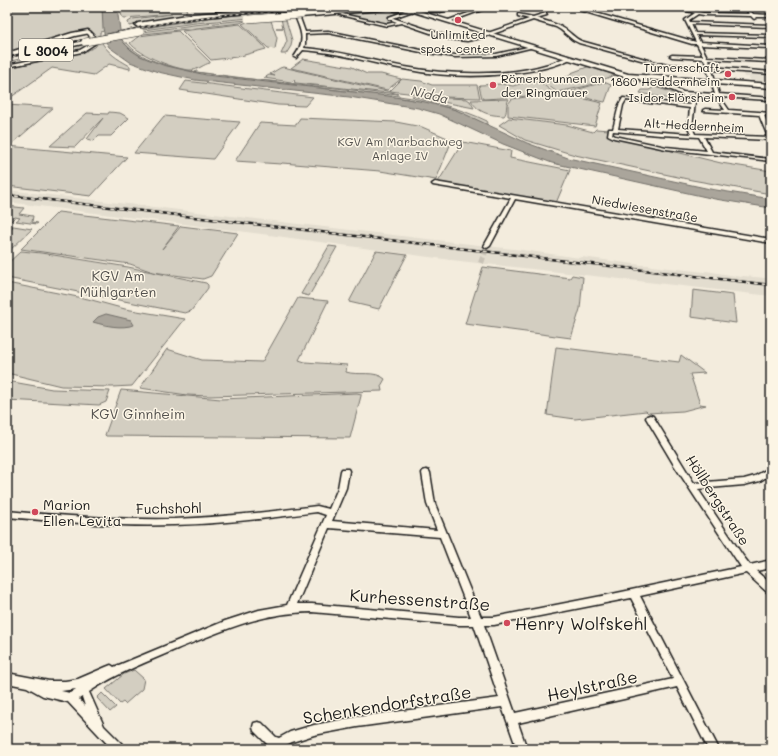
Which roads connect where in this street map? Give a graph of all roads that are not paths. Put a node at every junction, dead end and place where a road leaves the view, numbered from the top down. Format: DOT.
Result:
graph roads {
  1 [pos="356,7"];
  2 [pos="395,7"];
  3 [pos="401,7"];
  4 [pos="433,7"];
  5 [pos="449,7"];
  6 [pos="457,7"];
  7 [pos="488,7"];
  8 [pos="572,7"];
  9 [pos="673,7"];
  10 [pos="746,7"];
  11 [pos="411,10"];
  12 [pos="298,11"];
  13 [pos="363,11"];
  14 [pos="697,13"];
  15 [pos="546,14"];
  16 [pos="248,15"];
  17 [pos="342,15"];
  18 [pos="519,15"];
  19 [pos="752,16"];
  20 [pos="771,16"];
  21 [pos="533,19"];
  22 [pos="448,21"];
  23 [pos="401,22"];
  24 [pos="201,23"];
  25 [pos="690,23"];
  26 [pos="189,24"];
  27 [pos="760,26"];
  28 [pos="771,26"];
  29 [pos="139,29"];
  30 [pos="303,33"];
  31 [pos="490,34"];
  32 [pos="695,34"];
  33 [pos="769,36"];
  34 [pos="86,37"];
  35 [pos="700,43"];
  36 [pos="771,43"];
  37 [pos="532,47"];
  38 [pos="771,47"];
  39 [pos="302,49"];
  40 [pos="7,56"];
  41 [pos="672,56"];
  42 [pos="296,57"];
  43 [pos="570,58"];
  44 [pos="706,58"];
  45 [pos="7,60"];
  46 [pos="771,61"];
  47 [pos="7,66"];
  48 [pos="709,68"];
  49 [pos="771,73"];
  50 [pos="640,77"];
  51 [pos="713,82"];
  52 [pos="771,86"];
  53 [pos="683,93"];
  54 [pos="717,95"];
  55 [pos="771,99"];
  56 [pos="693,107"];
  57 [pos="705,110"];
  58 [pos="727,110"];
  59 [pos="761,113"];
  60 [pos="771,114"];
  61 [pos="613,130"];
  62 [pos="693,134"];
  63 [pos="700,135"];
  64 [pos="771,139"];
  65 [pos="710,153"];
  66 [pos="770,160"];
  67 [pos="435,184"];
  68 [pos="514,197"];
  69 [pos="771,241"];
  70 [pos="487,246"];
  71 [pos="650,418"];
  72 [pos="771,470"];
  73 [pos="345,471"];
  74 [pos="426,473"];
  75 [pos="692,486"];
  76 [pos="331,512"];
  77 [pos="7,514"];
  78 [pos="326,524"];
  79 [pos="442,534"];
  80 [pos="771,564"];
  81 [pos="748,569"];
  82 [pos="771,590"];
  83 [pos="634,594"];
  84 [pos="291,607"];
  85 [pos="478,622"];
  86 [pos="121,669"];
  87 [pos="7,678"];
  88 [pos="29,682"];
  89 [pos="680,682"];
  90 [pos="73,685"];
  91 [pos="84,691"];
  92 [pos="71,698"];
  93 [pos="505,702"];
  94 [pos="511,719"];
  95 [pos="258,727"];
  96 [pos="102,732"];
  97 [pos="118,749"];
  98 [pos="522,749"];
  99 [pos="714,749"];
  1 -- 12 [label="highway, L 3004"];
  2 -- 13 [label="highway, L 3004"];
  3 -- 11 [label="street, bridge"];
  4 -- 5 [label="highway"];
  6 -- 13 [label="highway"];
  7 -- 22 [label="street"];
  8 -- 35 [label="street"];
  9 -- 14 [label="street"];
  10 -- 19 [label="street"];
  11 -- 22 [label="street"];
  11 -- 23 [label="street"];
  12 -- 13 [label="highway, L 3004"];
  12 -- 16 [label="highway, L 3004, bridge"];
  12 -- 30 [label="street"];
  14 -- 19 [label="street"];
  14 -- 25 [label="street"];
  15 -- 21 [label="street"];
  16 -- 24 [label="highway, L 3004"];
  16 -- 29 [label="highway, L 3004"];
  17 -- 23 [label="street"];
  18 -- 21 [label="street"];
  19 -- 20 [label="street"];
  19 -- 27 [label="street"];
  21 -- 31 [label="street"];
  21 -- 48 [label="street"];
  22 -- 31 [label="street"];
  23 -- 31 [label="street"];
  25 -- 27 [label="street"];
  25 -- 32 [label="street"];
  26 -- 29 [label="highway, L 3004"];
  27 -- 28 [label="street"];
  27 -- 33 [label="street"];
  29 -- 34 [label="highway, L 3004, bridge"];
  30 -- 37 [label="street"];
  30 -- 39 [label="street"];
  31 -- 37 [label="street"];
  32 -- 33 [label="street"];
  32 -- 35 [label="street"];
  33 -- 36 [label="street"];
  34 -- 40 [label="highway, L 3004"];
  34 -- 45 [label="highway, L 3004"];
  34 -- 47 [label="street"];
  35 -- 38 [label="street"];
  35 -- 44 [label="street"];
  37 -- 43 [label="street"];
  39 -- 42 [label="street"];
  39 -- 43 [label="street"];
  41 -- 44 [label="street"];
  43 -- 50 [label="street"];
  44 -- 46 [label="street"];
  44 -- 48 [label="street"];
  48 -- 49 [label="street"];
  48 -- 51 [label="street"];
  50 -- 51 [label="street"];
  50 -- 53 [label="street"];
  51 -- 52 [label="street"];
  51 -- 54 [label="street"];
  53 -- 54 [label="street"];
  53 -- 56 [label="street"];
  54 -- 55 [label="street"];
  54 -- 58 [label="street"];
  56 -- 61 [label="street"];
  56 -- 62 [label="street"];
  57 -- 58 [label="street"];
  58 -- 59 [label="street"];
  59 -- 60 [label="street"];
  59 -- 64 [label="street"];
  61 -- 62 [label="street, Alt-Heddernheim"];
  61 -- 65 [label="street"];
  62 -- 63 [label="street, Alt-Heddernheim"];
  63 -- 64 [label="street, Alt-Heddernheim"];
  63 -- 65 [label="street"];
  65 -- 66 [label="street"];
  67 -- 68 [label="street, Niedwiesenstraße"];
  68 -- 69 [label="street, Niedwiesenstraße"];
  68 -- 70 [label="street"];
  71 -- 75 [label="street, Höllbergstraße"];
  72 -- 75 [label="street"];
  73 -- 76 [label="street"];
  74 -- 79 [label="street"];
  75 -- 81 [label="street, Höllbergstraße"];
  76 -- 77 [label="street, Fuchshohl"];
  76 -- 78 [label="street"];
  78 -- 79 [label="street"];
  78 -- 84 [label="street"];
  79 -- 85 [label="street"];
  80 -- 81 [label="street, Kurhessenstraße"];
  81 -- 82 [label="street, Höllbergstraße"];
  81 -- 83 [label="street, Kurhessenstraße"];
  83 -- 85 [label="street, Kurhessenstraße"];
  83 -- 89 [label="street"];
  84 -- 85 [label="street, Kurhessenstraße"];
  84 -- 86 [label="street, Kurhessenstraße"];
  85 -- 93 [label="street"];
  86 -- 90 [label="street, Kurhessenstraße"];
  86 -- 91 [label="street, Kurhessenstraße"];
  87 -- 88 [label="street, Kurhessenstraße"];
  88 -- 90 [label="street, Kurhessenstraße"];
  88 -- 92 [label="street, Kurhessenstraße"];
  89 -- 94 [label="street, Heylstraße"];
  89 -- 99 [label="street"];
  90 -- 91 [label="street"];
  90 -- 92 [label="street"];
  91 -- 92 [label="street, Kurhessenstraße"];
  91 -- 96 [label="street"];
  92 -- 96 [label="street"];
  93 -- 94 [label="street"];
  93 -- 95 [label="street, Schenkendorfstraße"];
  94 -- 98 [label="street"];
  96 -- 97 [label="street"];
}
